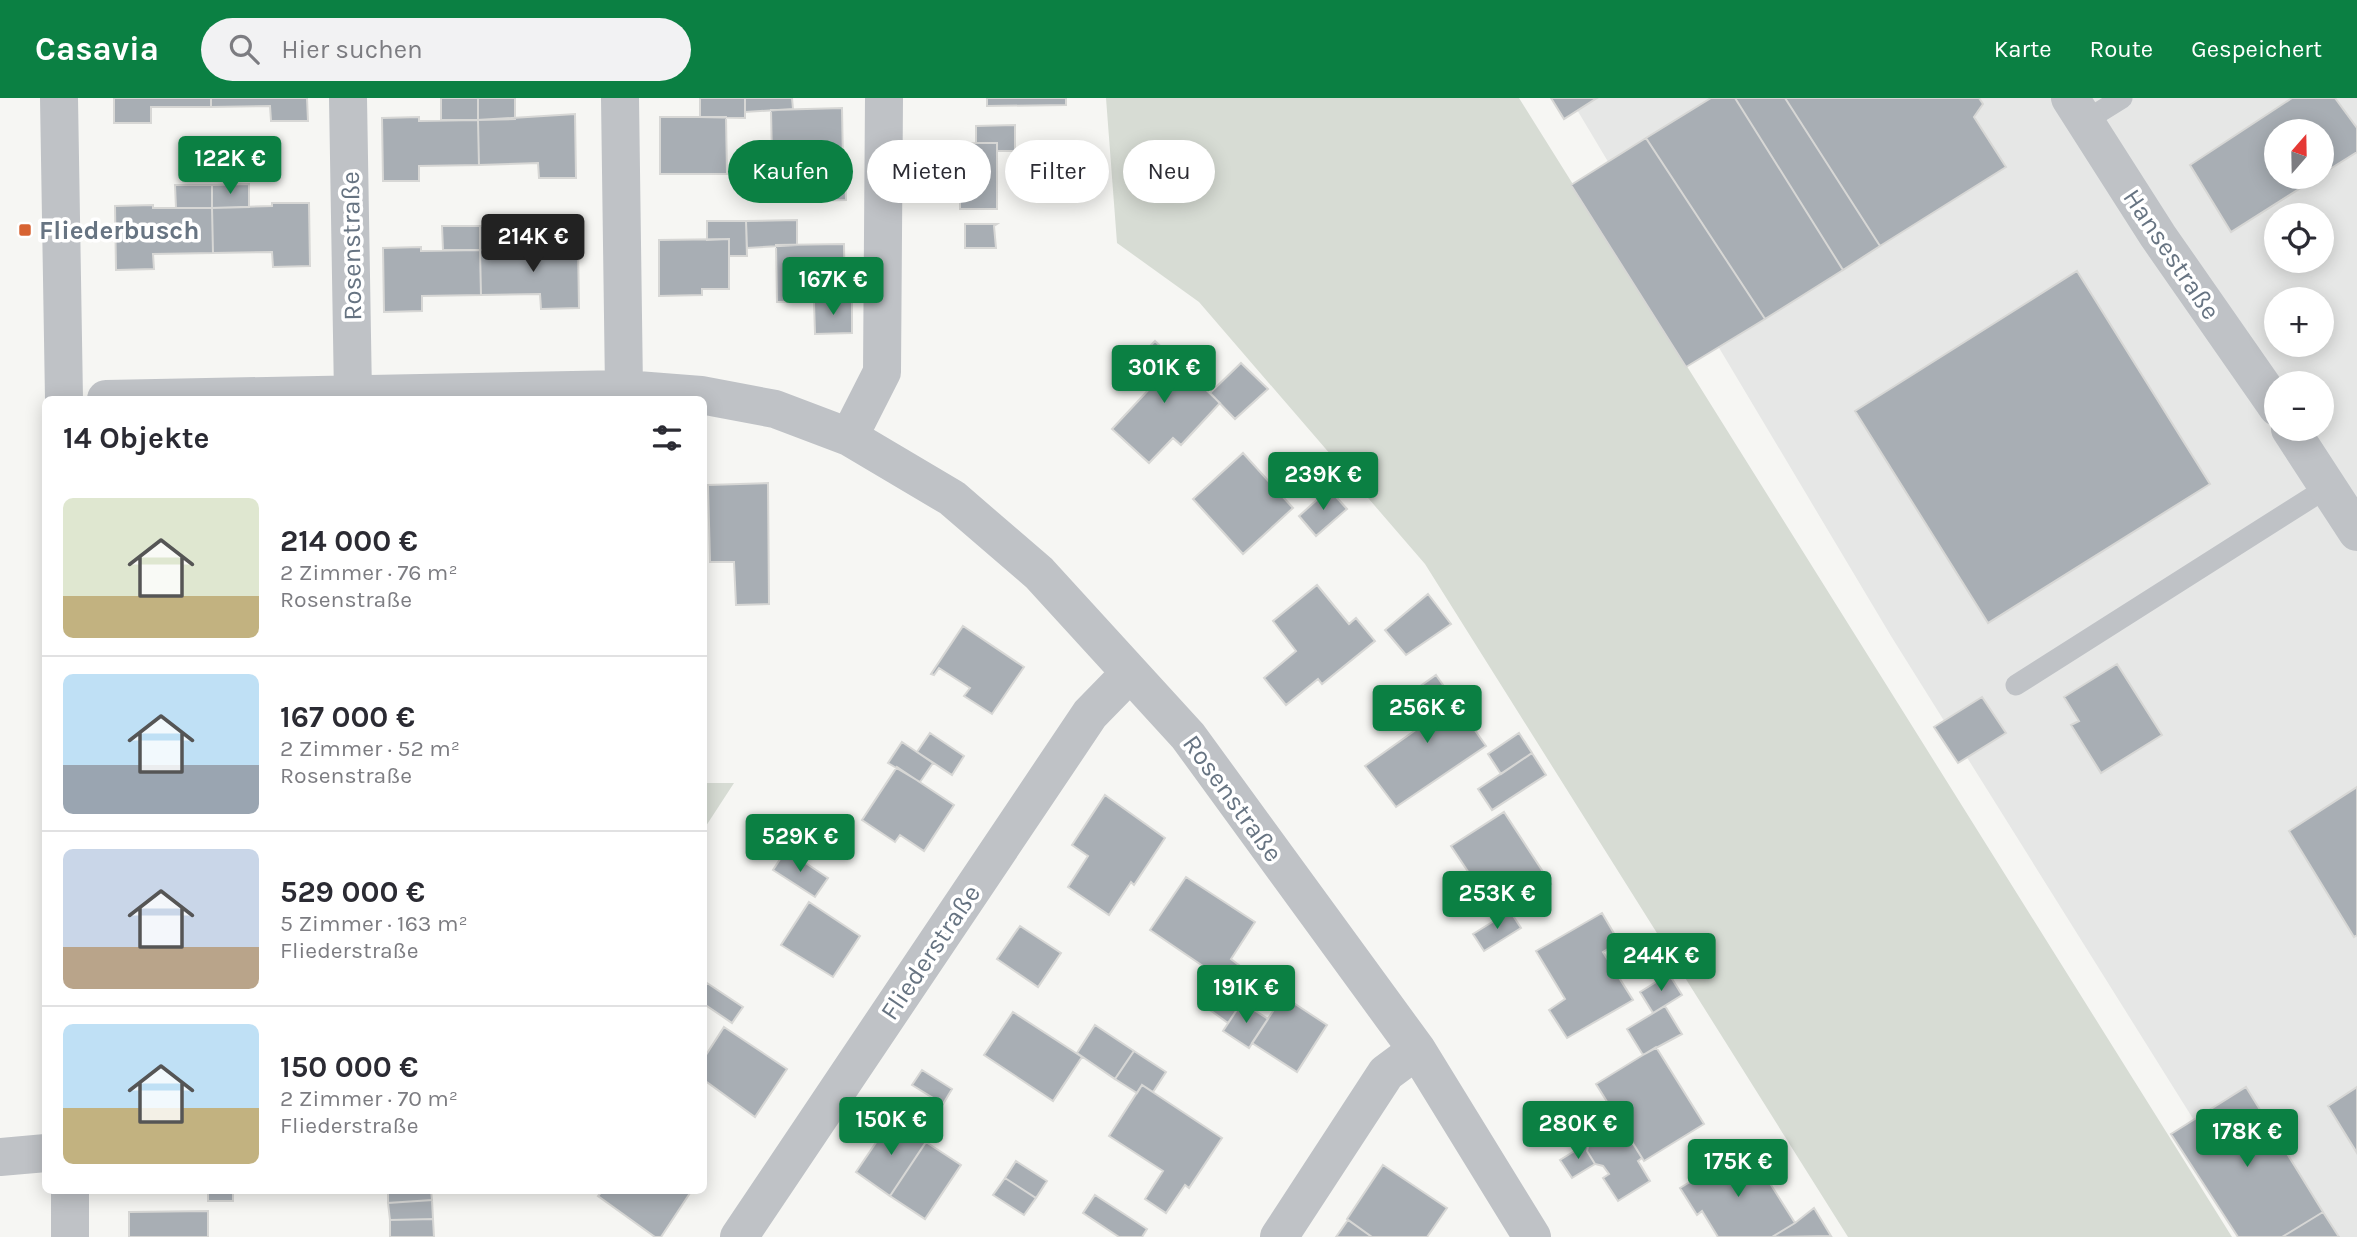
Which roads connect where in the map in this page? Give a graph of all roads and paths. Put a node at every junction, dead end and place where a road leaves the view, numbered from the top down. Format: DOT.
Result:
graph roads {
  1 [pos="59,98"];
  2 [pos="348,98"];
  3 [pos="621,98"];
  4 [pos="884,98"];
  5 [pos="2122,98"];
  6 [pos="2078,110"];
  7 [pos="2264,388"];
  8 [pos="624,389"];
  9 [pos="354,395"];
  10 [pos="510,395"];
  11 [pos="64,396"];
  12 [pos="292,396"];
  13 [pos="701,396"];
  14 [pos="707,397"];
  15 [pos="849,437"];
  16 [pos="2298,441"];
  17 [pos="2328,487"];
  18 [pos="2357,532"];
  19 [pos="1130,673"];
  20 [pos="2016,685"];
  21 [pos="1417,1050"];
  22 [pos="42,1153"];
  23 [pos="0,1157"];
  24 [pos="70,1194"];
  25 [pos="70,1237"];
  26 [pos="739,1237"];
  27 [pos="1279,1237"];
  28 [pos="1532,1237"];
  1 -- 11 [label="street"];
  2 -- 9 [label="street, Rosenstraße"];
  3 -- 8 [label="street"];
  4 -- 15 [label="street"];
  5 -- 6 [label="lane"];
  6 -- 7 [label="street, Hansestraße"];
  8 -- 10 [label="street, Rosenstraße"];
  8 -- 13 [label="street, Rosenstraße"];
  9 -- 10 [label="street, Rosenstraße"];
  9 -- 12 [label="street, Rosenstraße"];
  14 -- 15 [label="street, Rosenstraße"];
  15 -- 19 [label="street, Rosenstraße"];
  16 -- 17 [label="street"];
  17 -- 18 [label="street"];
  17 -- 20 [label="lane"];
  19 -- 21 [label="street, Rosenstraße"];
  19 -- 26 [label="street, Fliederstraße"];
  21 -- 27 [label="street"];
  21 -- 28 [label="street, Rosenstraße"];
  22 -- 23 [label="street"];
  24 -- 25 [label="street"];
}
